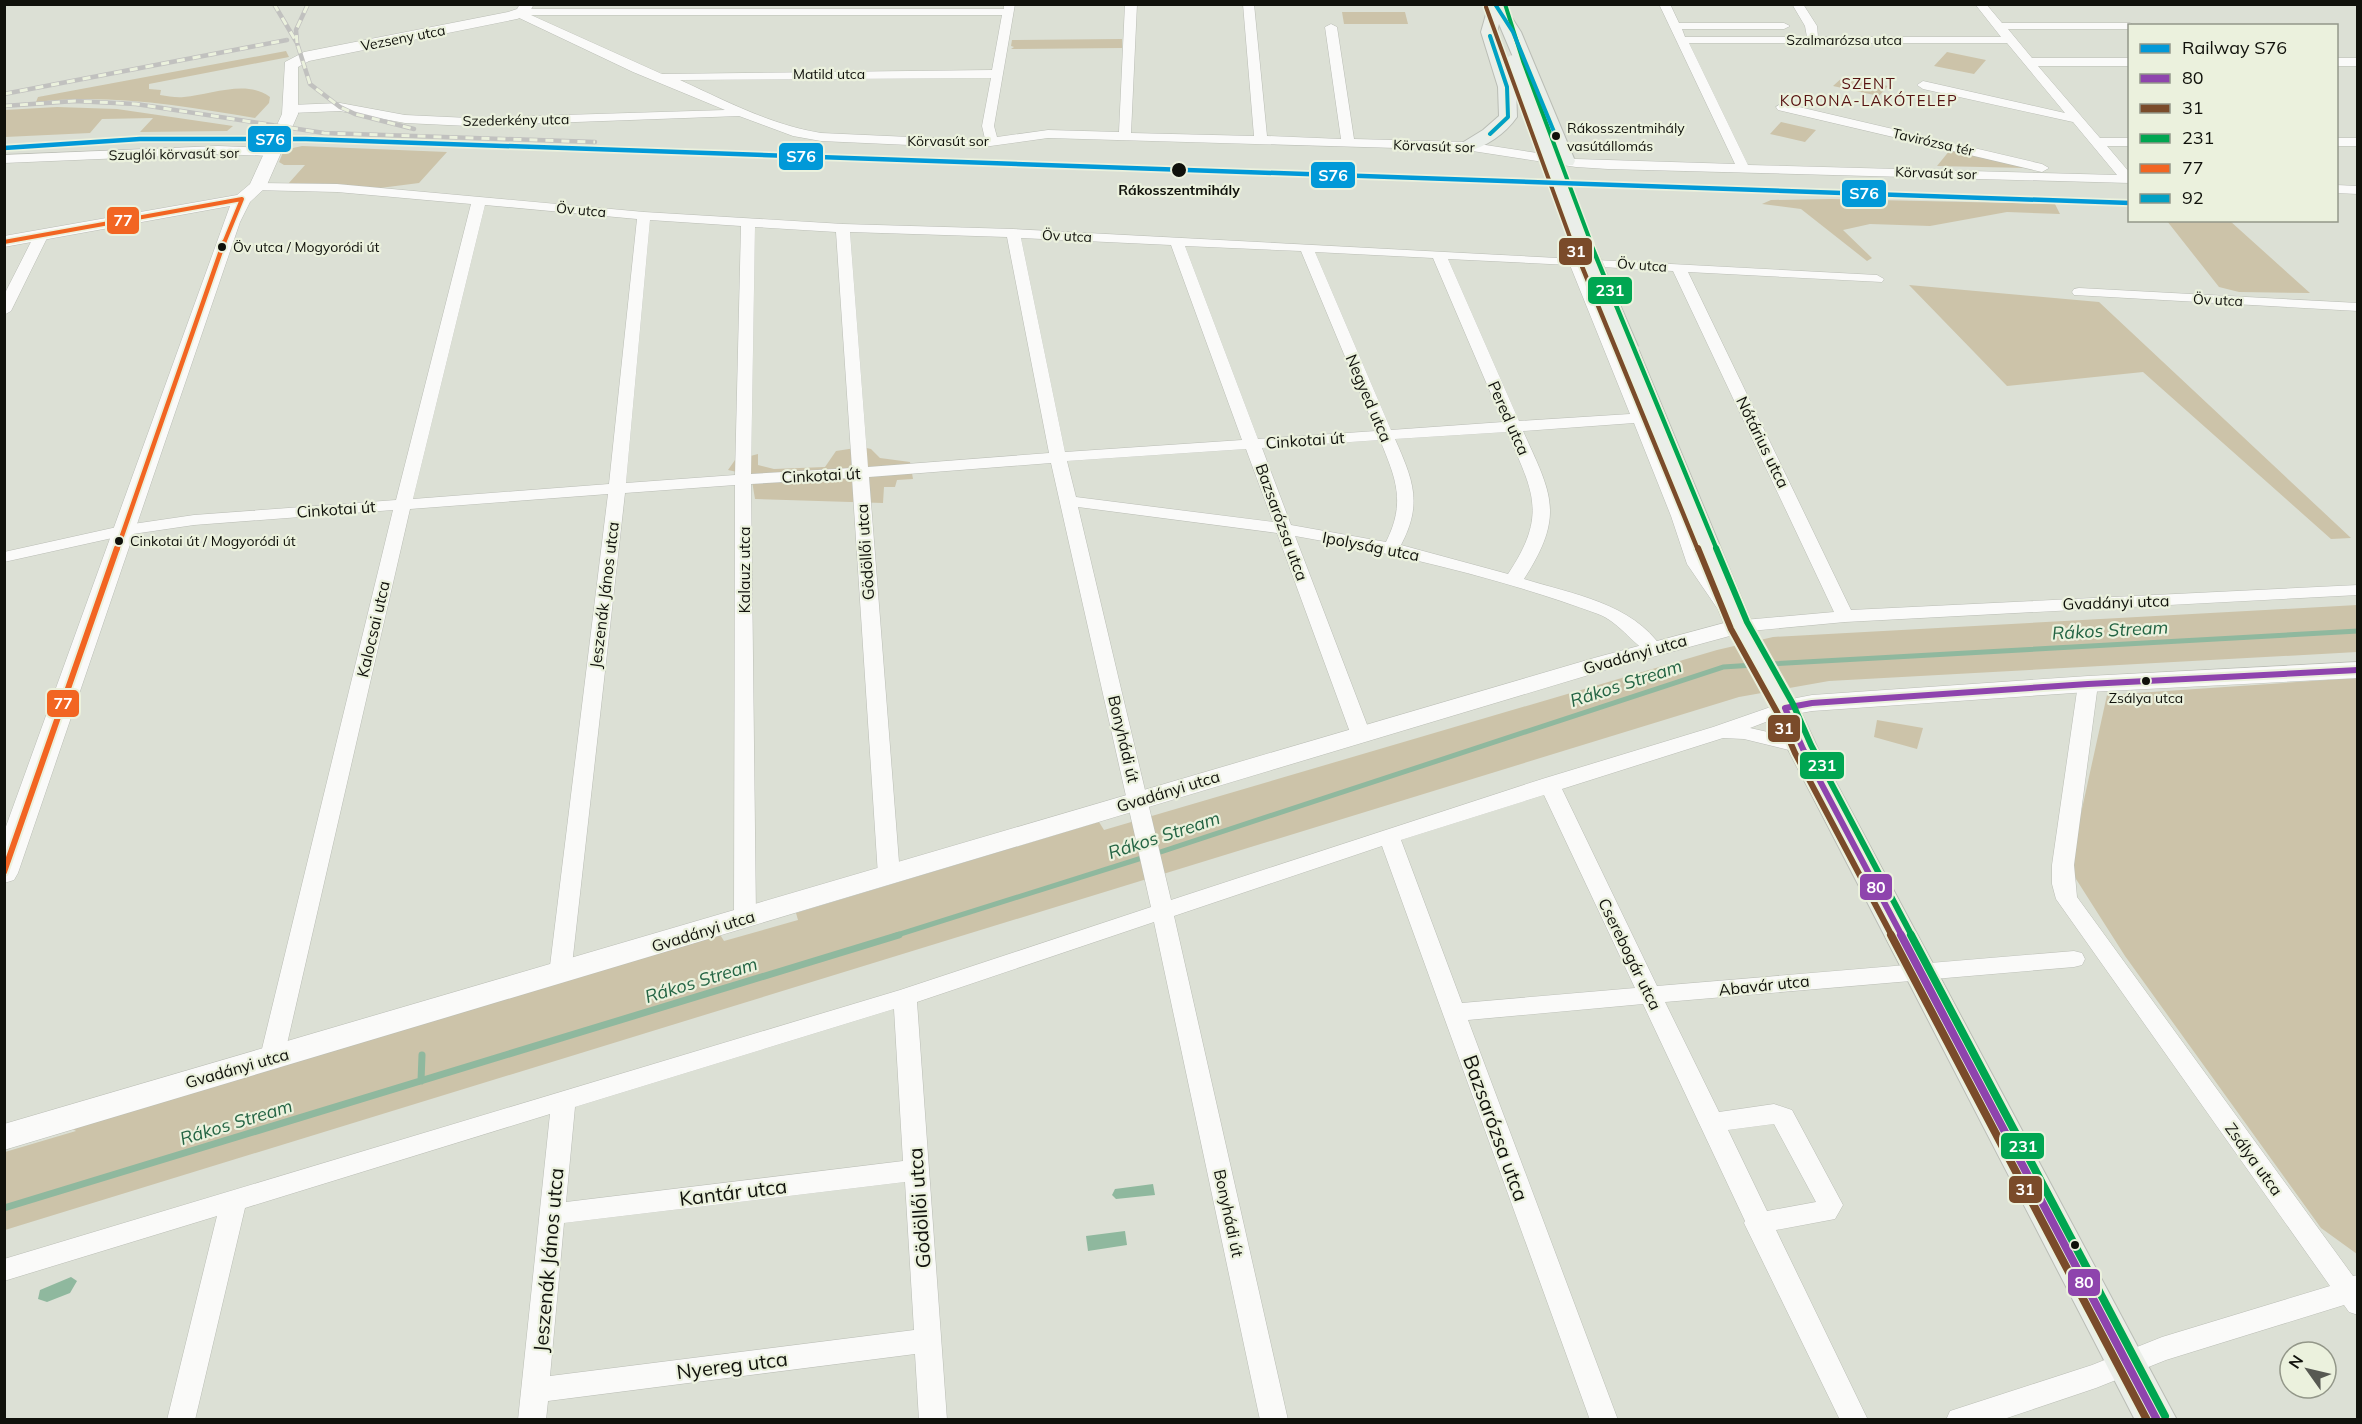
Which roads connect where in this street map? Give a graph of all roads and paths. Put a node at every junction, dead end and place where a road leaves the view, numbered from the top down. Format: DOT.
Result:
graph roads {
  1 [pos="1131,4"];
  2 [pos="1248,4"];
  3 [pos="1664,4"];
  4 [pos="1797,4"];
  5 [pos="1980,4"];
  6 [pos="1496,5"];
  7 [pos="1009,8"];
  8 [pos="523,10"];
  9 [pos="1673,26"];
  10 [pos="1997,26"];
  11 [pos="2128,26"];
  12 [pos="1331,27"];
  13 [pos="1811,27"];
  14 [pos="1680,40"];
  15 [pos="1813,40"];
  16 [pos="2008,40"];
  17 [pos="2027,62"];
  18 [pos="2128,62"];
  19 [pos="2338,62"];
  20 [pos="2358,62"];
  21 [pos="997,74"];
  22 [pos="661,77"];
  23 [pos="1923,85"];
  24 [pos="1782,107"];
  25 [pos="291,109"];
  26 [pos="741,112"];
  27 [pos="2076,119"];
  28 [pos="1490,134"];
  29 [pos="1125,136"];
  30 [pos="1261,140"];
  31 [pos="992,142"];
  32 [pos="1348,142"];
  33 [pos="2096,142"];
  34 [pos="2128,142"];
  35 [pos="2338,142"];
  36 [pos="2358,142"];
  37 [pos="1466,146"];
  38 [pos="1504,150"];
  39 [pos="271,152"];
  40 [pos="4,159"];
  41 [pos="1743,168"];
  42 [pos="1562,171"];
  43 [pos="2084,177"];
  44 [pos="2128,179"];
  45 [pos="2338,189"];
  46 [pos="2358,190"];
  47 [pos="249,193"];
  48 [pos="479,201"];
  49 [pos="644,216"];
  50 [pos="747,222"];
  51 [pos="843,228"];
  52 [pos="1013,233"];
  53 [pos="41,236"];
  54 [pos="4,242"];
  55 [pos="1178,243"];
  56 [pos="1307,249"];
  57 [pos="1439,255"];
  58 [pos="1575,261"];
  59 [pos="1679,268"];
  60 [pos="1877,279"];
  61 [pos="2079,292"];
  62 [pos="2358,307"];
  63 [pos="4,311"];
  64 [pos="1640,418"];
  65 [pos="1512,426"];
  66 [pos="1384,434"];
  67 [pos="1252,443"];
  68 [pos="1058,457"];
  69 [pos="860,473"];
  70 [pos="743,479"];
  71 [pos="617,488"];
  72 [pos="1070,501"];
  73 [pos="403,504"];
  74 [pos="126,530"];
  75 [pos="1284,530"];
  76 [pos="1390,548"];
  77 [pos="4,556"];
  78 [pos="1512,581"];
  79 [pos="2358,590"];
  80 [pos="1845,616"];
  81 [pos="1739,626"];
  82 [pos="1683,640"];
  83 [pos="1653,648"];
  84 [pos="1763,669"];
  85 [pos="2358,670"];
  86 [pos="2088,684"];
  87 [pos="1785,708"];
  88 [pos="1720,732"];
  89 [pos="1361,735"];
  90 [pos="1802,746"];
  91 [pos="1549,784"];
  92 [pos="1138,800"];
  93 [pos="1389,836"];
  94 [pos="4,873"];
  95 [pos="889,875"];
  96 [pos="1162,912"];
  97 [pos="745,918"];
  98 [pos="2074,959"];
  99 [pos="1922,970"];
  100 [pos="560,974"];
  101 [pos="1651,996"];
  102 [pos="905,997"];
  103 [pos="1453,1013"];
  104 [pos="272,1057"];
  105 [pos="563,1101"];
  106 [pos="1711,1123"];
  107 [pos="4,1137"];
  108 [pos="915,1170"];
  109 [pos="234,1200"];
  110 [pos="552,1214"];
  111 [pos="1757,1223"];
  112 [pos="4,1270"];
  113 [pos="2355,1294"];
  114 [pos="929,1340"];
  115 [pos="2127,1363"];
  116 [pos="535,1390"];
  117 [pos="181,1419"];
  118 [pos="532,1419"];
  119 [pos="933,1419"];
  120 [pos="1274,1419"];
  121 [pos="1604,1419"];
  122 [pos="1854,1419"];
  123 [pos="1960,1419"];
  124 [pos="2157,1419"];
  1 -- 29 [label="street"];
  2 -- 30 [label="street"];
  3 -- 9 [label="street"];
  4 -- 13 [label="street"];
  5 -- 10 [label="street"];
  6 -- 28 [label="main road"];
  6 -- 42 [label="main road, bridge"];
  6 -- 42 [label="main road"];
  7 -- 8 [label="street"];
  7 -- 21 [label="street"];
  8 -- 22 [label="street, Körvasút sor"];
  8 -- 25 [label="street, Vezseny utca"];
  9 -- 13 [label="street"];
  9 -- 14 [label="street"];
  10 -- 11 [label="street"];
  10 -- 16 [label="street"];
  12 -- 32 [label="street"];
  13 -- 15 [label="street"];
  14 -- 15 [label="street, Szalmarózsa utca"];
  14 -- 41 [label="street"];
  15 -- 16 [label="street, Szalmarózsa utca"];
  16 -- 17 [label="street"];
  17 -- 18 [label="street"];
  17 -- 27 [label="street"];
  19 -- 20 [label="street"];
  21 -- 22 [label="street, Matild utca"];
  21 -- 31 [label="street"];
  22 -- 26 [label="street, Körvasút sor"];
  23 -- 27 [label="street"];
  24 -- 43 [label="street, Tavirózsa tér"];
  25 -- 26 [label="street, Szederkény utca"];
  25 -- 39 [label="street"];
  26 -- 31 [label="street, Körvasút sor"];
  27 -- 33 [label="street"];
  28 -- 37 [label="main road"];
  28 -- 38 [label="main road"];
  29 -- 30 [label="street, Körvasút sor"];
  29 -- 31 [label="street, Körvasút sor"];
  30 -- 32 [label="street, Körvasút sor"];
  32 -- 37 [label="street, Körvasút sor"];
  33 -- 34 [label="street"];
  33 -- 44 [label="street"];
  35 -- 36 [label="street"];
  37 -- 38 [label="street, Körvasút sor"];
  38 -- 42 [label="street, Körvasút sor"];
  39 -- 40 [label="street, Szuglói körvasút sor"];
  39 -- 47 [label="street"];
  41 -- 42 [label="street, Körvasút sor"];
  41 -- 43 [label="street, Körvasút sor"];
  42 -- 81 [label="main road, bridge"];
  43 -- 44 [label="street, Körvasút sor"];
  45 -- 46 [label="street"];
  47 -- 48 [label="street, Öv utca"];
  47 -- 53 [label="street, Öv utca"];
  47 -- 74 [label="street"];
  48 -- 49 [label="street, Öv utca"];
  48 -- 73 [label="street, Kalocsai utca"];
  49 -- 50 [label="street, Öv utca"];
  49 -- 71 [label="street, Jeszenák János utca"];
  50 -- 51 [label="street, Öv utca"];
  50 -- 70 [label="street, Kalauz utca"];
  51 -- 52 [label="street, Öv utca"];
  51 -- 69 [label="street, Gödöllői utca"];
  52 -- 55 [label="street, Öv utca"];
  52 -- 68 [label="street, Bonyhádi út"];
  53 -- 54 [label="street, Öv utca"];
  53 -- 63 [label="street"];
  55 -- 56 [label="street, Öv utca"];
  55 -- 67 [label="street, Bazsarózsa utca"];
  56 -- 57 [label="street, Öv utca"];
  56 -- 66 [label="street, Negyed utca"];
  57 -- 58 [label="street, Öv utca"];
  57 -- 65 [label="street, Pered utca"];
  58 -- 59 [label="street, Öv utca"];
  58 -- 64 [label="street"];
  59 -- 60 [label="street, Öv utca"];
  59 -- 80 [label="street, Nótárius utca"];
  61 -- 62 [label="street, Öv utca"];
  64 -- 65 [label="street, Cinkotai út"];
  64 -- 81 [label="street"];
  65 -- 66 [label="street, Cinkotai út"];
  65 -- 78 [label="street, Pered utca"];
  66 -- 67 [label="street, Cinkotai út"];
  66 -- 76 [label="street, Negyed utca"];
  67 -- 68 [label="street, Cinkotai út"];
  67 -- 75 [label="street, Bazsarózsa utca"];
  68 -- 69 [label="street, Cinkotai út"];
  68 -- 72 [label="street, Bonyhádi út"];
  69 -- 70 [label="street, Cinkotai út"];
  69 -- 95 [label="street, Gödöllői utca"];
  70 -- 71 [label="street, Cinkotai út"];
  70 -- 97 [label="street, Kalauz utca"];
  71 -- 73 [label="street, Cinkotai út"];
  71 -- 100 [label="street, Jeszenák János utca"];
  72 -- 75 [label="street, Ipolyság utca"];
  72 -- 92 [label="street, Bonyhádi út"];
  73 -- 74 [label="street, Cinkotai út"];
  73 -- 104 [label="street, Kalocsai utca"];
  74 -- 77 [label="street, Cinkotai út"];
  74 -- 94 [label="street"];
  75 -- 76 [label="street, Ipolyság utca"];
  75 -- 89 [label="street, Bazsarózsa utca"];
  76 -- 78 [label="street, Ipolyság utca"];
  78 -- 83 [label="street, Ipolyság utca"];
  79 -- 80 [label="street, Gvadányi utca"];
  80 -- 81 [label="street, Gvadányi utca"];
  81 -- 82 [label="street, Gvadányi utca"];
  81 -- 84 [label="main road"];
  82 -- 83 [label="street, Gvadányi utca"];
  82 -- 84 [label="street"];
  83 -- 89 [label="street, Gvadányi utca"];
  84 -- 87 [label="main road"];
  85 -- 86 [label="street"];
  86 -- 87 [label="street"];
  86 -- 113 [label="street, Zsálya utca"];
  87 -- 88 [label="street"];
  87 -- 90 [label="main road"];
  88 -- 90 [label="street"];
  88 -- 91 [label="street"];
  89 -- 92 [label="street, Gvadányi utca"];
  90 -- 99 [label="main road"];
  91 -- 93 [label="street"];
  91 -- 101 [label="street, Cserebogár utca"];
  92 -- 95 [label="street, Gvadányi utca"];
  92 -- 96 [label="street, Bonyhádi út"];
  93 -- 96 [label="street"];
  93 -- 103 [label="street, Bazsarózsa utca"];
  95 -- 97 [label="street, Gvadányi utca"];
  96 -- 102 [label="street"];
  96 -- 120 [label="street, Bonyhádi út"];
  97 -- 100 [label="street, Gvadányi utca"];
  98 -- 99 [label="street, Abavár utca"];
  99 -- 101 [label="street, Abavár utca"];
  99 -- 115 [label="main road"];
  100 -- 104 [label="street, Gvadányi utca"];
  101 -- 103 [label="street, Abavár utca"];
  101 -- 106 [label="street, Cserebogár utca"];
  102 -- 105 [label="street"];
  102 -- 108 [label="street, Gödöllői utca"];
  103 -- 121 [label="street, Bazsarózsa utca"];
  104 -- 107 [label="street, Gvadányi utca"];
  105 -- 109 [label="street"];
  105 -- 110 [label="street, Jeszenák János utca"];
  106 -- 111 [label="street, Cserebogár utca"];
  106 -- 111 [label="street"];
  108 -- 110 [label="street, Kantár utca"];
  108 -- 114 [label="street, Gödöllői utca"];
  109 -- 112 [label="street"];
  109 -- 117 [label="street"];
  110 -- 116 [label="street, Jeszenák János utca"];
  111 -- 122 [label="street, Cserebogár utca"];
  113 -- 115 [label="street"];
  114 -- 116 [label="street, Nyereg utca"];
  114 -- 119 [label="street, Gödöllői utca"];
  115 -- 123 [label="street"];
  115 -- 124 [label="main road"];
  116 -- 118 [label="street, Jeszenák János utca"];
}
